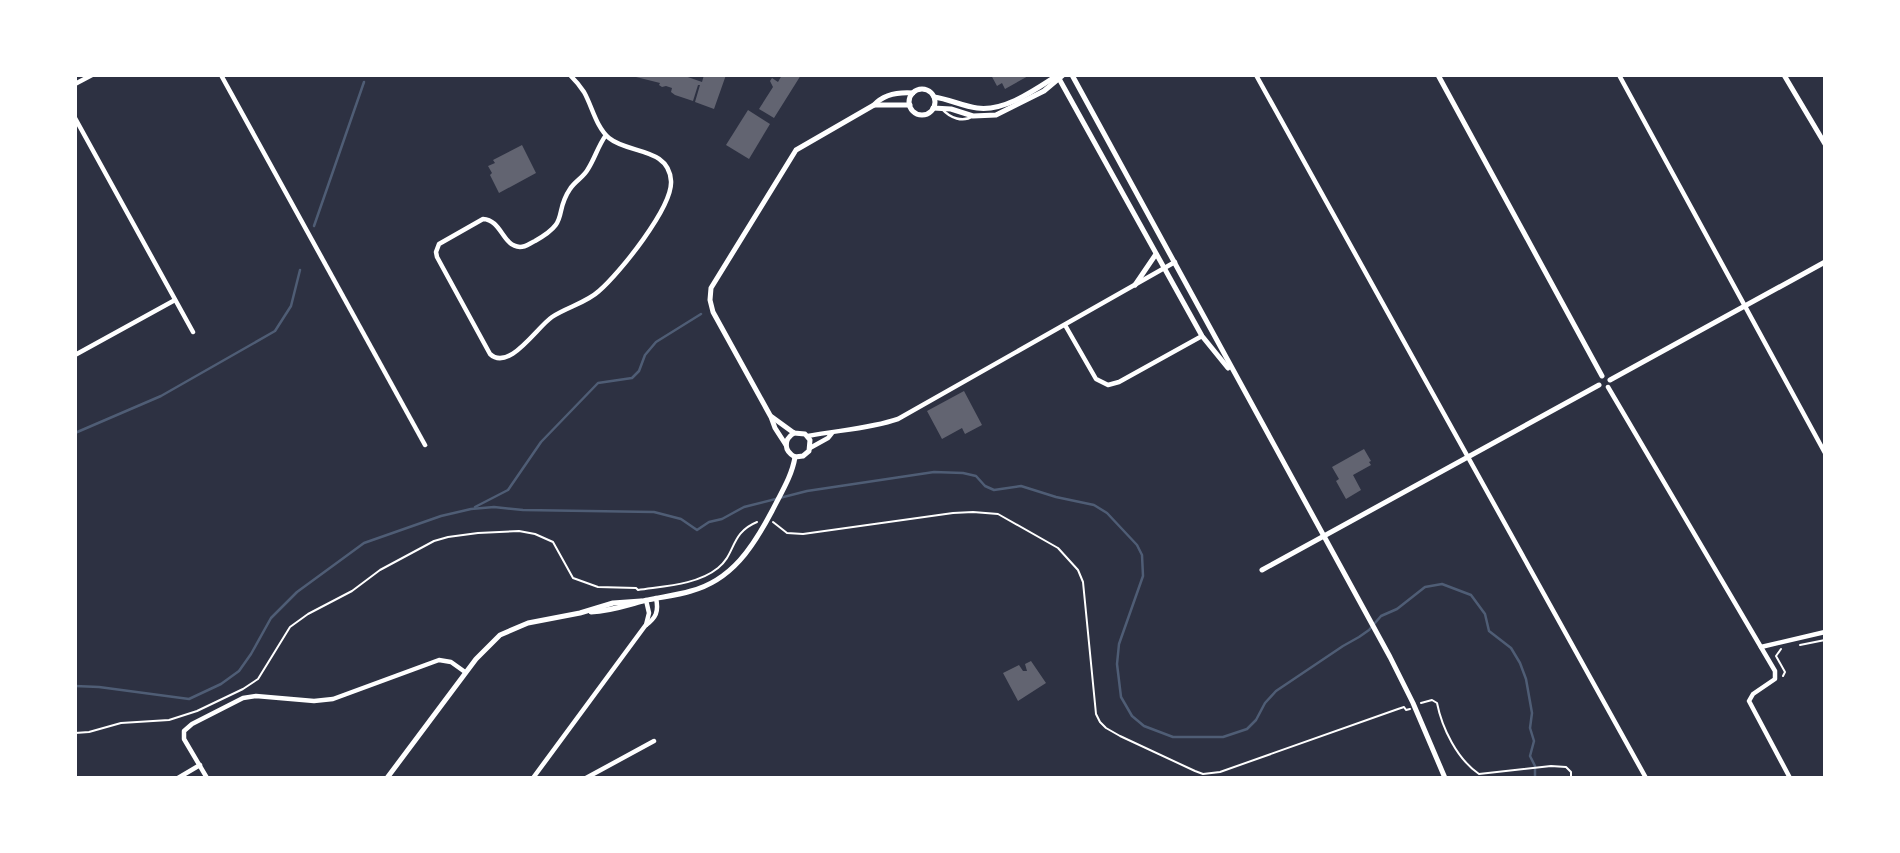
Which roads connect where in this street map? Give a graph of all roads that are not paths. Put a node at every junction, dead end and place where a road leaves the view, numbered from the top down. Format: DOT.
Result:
graph roads {
  1 [pos="92,75"];
  2 [pos="221,75"];
  3 [pos="570,75"];
  4 [pos="1072,75"];
  5 [pos="1256,75"];
  6 [pos="1438,75"];
  7 [pos="1619,75"];
  8 [pos="1784,75"];
  9 [pos="1059,76"];
  10 [pos="75,85"];
  11 [pos="913,93"];
  12 [pos="934,97"];
  13 [pos="874,105"];
  14 [pos="910,106"];
  15 [pos="933,108"];
  16 [pos="75,118"];
  17 [pos="606,135"];
  18 [pos="1825,144"];
  19 [pos="1156,254"];
  20 [pos="1175,262"];
  21 [pos="1825,262"];
  22 [pos="1165,269"];
  23 [pos="1135,285"];
  24 [pos="175,300"];
  25 [pos="1745,306"];
  26 [pos="1065,325"];
  27 [pos="193,332"];
  28 [pos="1202,337"];
  29 [pos="75,355"];
  30 [pos="1234,376"];
  31 [pos="1602,376"];
  32 [pos="1610,380"];
  33 [pos="1600,385"];
  34 [pos="1608,387"];
  35 [pos="772,417"];
  36 [pos="833,432"];
  37 [pos="794,433"];
  38 [pos="808,436"];
  39 [pos="425,445"];
  40 [pos="786,445"];
  41 [pos="810,448"];
  42 [pos="1825,453"];
  43 [pos="795,457"];
  44 [pos="1468,458"];
  45 [pos="1324,536"];
  46 [pos="1262,570"];
  47 [pos="656,598"];
  48 [pos="643,601"];
  49 [pos="646,626"];
  50 [pos="1825,632"];
  51 [pos="1762,648"];
  52 [pos="466,672"];
  53 [pos="654,741"];
  54 [pos="200,765"];
  55 [pos="178,778"];
  56 [pos="207,778"];
  57 [pos="387,778"];
  58 [pos="533,778"];
  59 [pos="586,778"];
  60 [pos="1444,778"];
  61 [pos="1646,778"];
  62 [pos="1790,778"];
  1 -- 10 [label="street"];
  2 -- 39 [label="street"];
  3 -- 17 [label="street"];
  4 -- 20 [label="street"];
  5 -- 44 [label="street"];
  6 -- 31 [label="street"];
  7 -- 25 [label="street"];
  8 -- 18 [label="street"];
  9 -- 12 [label="street"];
  9 -- 15 [label="street"];
  9 -- 19 [label="street"];
  11 -- 12 [label="street"];
  11 -- 13 [label="street"];
  11 -- 14 [label="street"];
  12 -- 15 [label="street"];
  13 -- 14 [label="street"];
  13 -- 35 [label="street"];
  14 -- 15 [label="street"];
  16 -- 24 [label="street"];
  17 -- 17 [label="street"];
  19 -- 22 [label="street"];
  19 -- 23 [label="street"];
  20 -- 22 [label="street"];
  20 -- 30 [label="street"];
  21 -- 25 [label="street"];
  22 -- 23 [label="street"];
  22 -- 28 [label="street"];
  23 -- 26 [label="street"];
  24 -- 27 [label="street"];
  24 -- 29 [label="street"];
  25 -- 32 [label="street"];
  25 -- 42 [label="street"];
  26 -- 28 [label="street"];
  26 -- 36 [label="street"];
  28 -- 30 [label="street"];
  30 -- 45 [label="street"];
  31 -- 32 [label="street"];
  31 -- 33 [label="street"];
  32 -- 34 [label="street"];
  33 -- 34 [label="street"];
  33 -- 44 [label="street"];
  34 -- 51 [label="street"];
  35 -- 37 [label="street"];
  35 -- 40 [label="street"];
  36 -- 38 [label="street"];
  36 -- 41 [label="street"];
  37 -- 38 [label="street"];
  37 -- 40 [label="street"];
  38 -- 41 [label="street"];
  40 -- 43 [label="street"];
  41 -- 43 [label="street"];
  43 -- 47 [label="street"];
  44 -- 45 [label="street"];
  44 -- 61 [label="street"];
  45 -- 46 [label="street"];
  45 -- 60 [label="street"];
  47 -- 48 [label="street"];
  47 -- 49 [label="street"];
  48 -- 49 [label="street"];
  48 -- 52 [label="street"];
  49 -- 58 [label="street"];
  50 -- 51 [label="street"];
  51 -- 62 [label="street"];
  52 -- 54 [label="street"];
  52 -- 57 [label="street"];
  53 -- 59 [label="street"];
  54 -- 55 [label="street"];
  54 -- 56 [label="street"];
}
